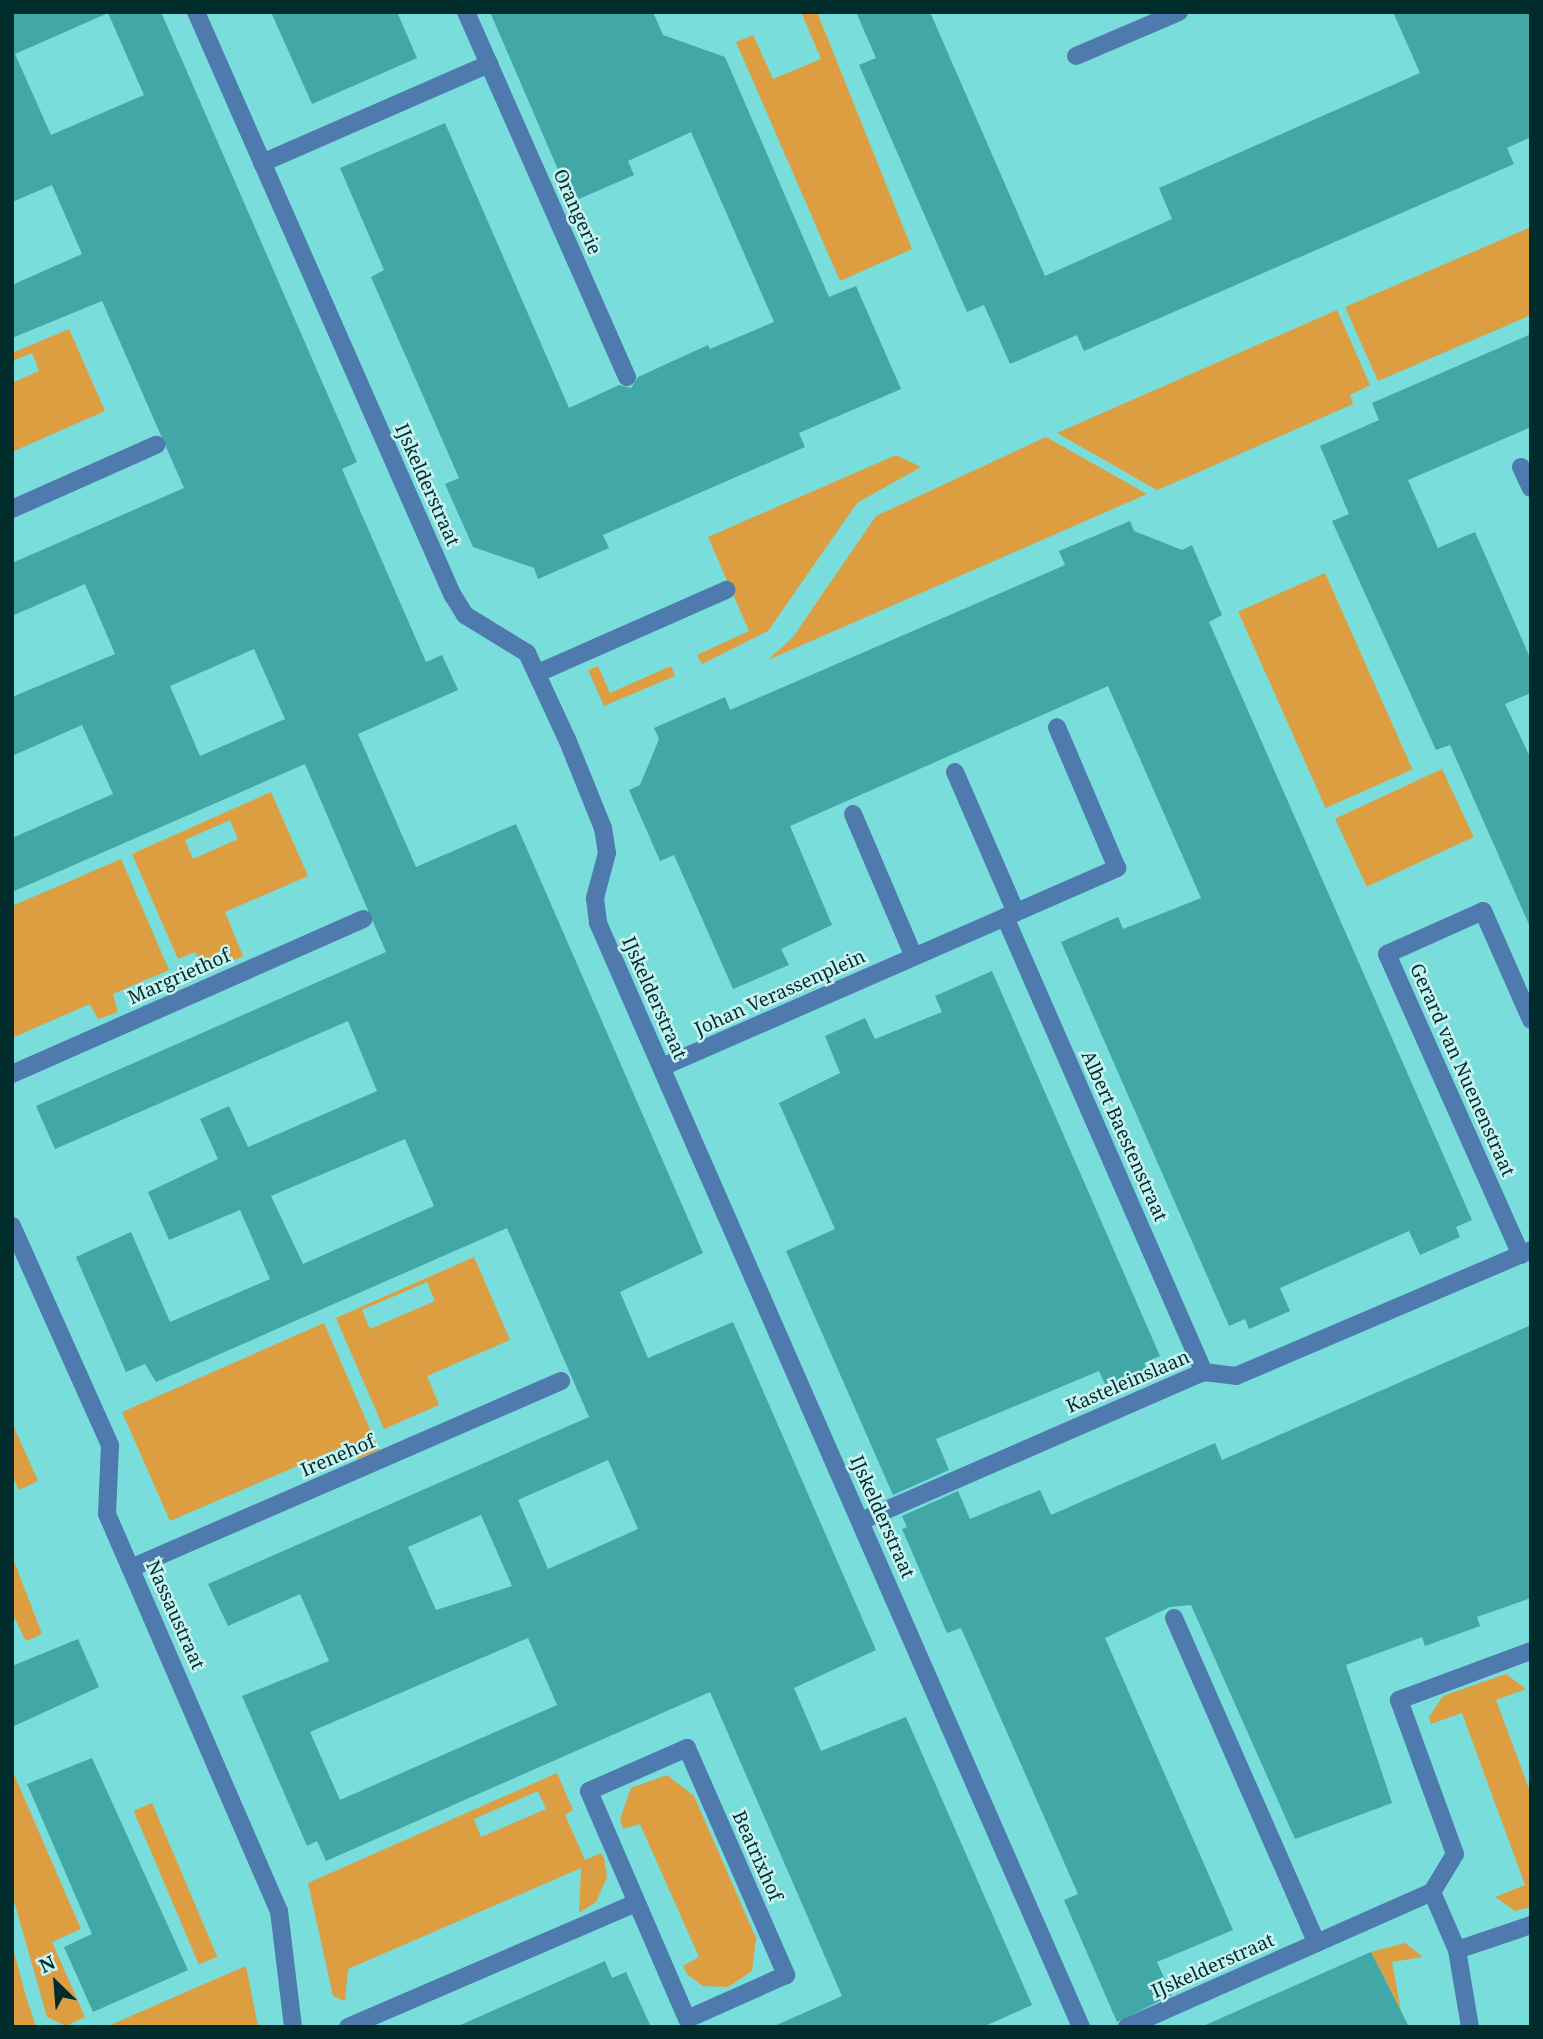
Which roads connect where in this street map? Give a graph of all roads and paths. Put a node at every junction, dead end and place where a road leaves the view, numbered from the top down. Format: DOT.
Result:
graph roads {
  1 [pos="196,12"];
  2 [pos="466,12"];
  3 [pos="1179,12"];
  4 [pos="1076,56"];
  5 [pos="489,64"];
  6 [pos="262,163"];
  7 [pos="627,377"];
  8 [pos="156,445"];
  9 [pos="1521,467"];
  10 [pos="1531,488"];
  11 [pos="12,509"];
  12 [pos="726,590"];
  13 [pos="538,673"];
  14 [pos="1057,727"];
  15 [pos="955,772"];
  16 [pos="853,814"];
  17 [pos="1011,915"];
  18 [pos="363,919"];
  19 [pos="914,957"];
  20 [pos="1531,1020"];
  21 [pos="662,1067"];
  22 [pos="12,1073"];
  23 [pos="12,1226"];
  24 [pos="1526,1252"];
  25 [pos="1204,1371"];
  26 [pos="561,1381"];
  27 [pos="861,1521"];
  28 [pos="131,1568"];
  29 [pos="1174,1618"];
  30 [pos="1531,1651"];
  31 [pos="1432,1892"];
  32 [pos="636,1903"];
  33 [pos="1531,1926"];
  34 [pos="1317,1943"];
  35 [pos="1457,1950"];
  36 [pos="293,2027"];
  37 [pos="348,2027"];
  38 [pos="1081,2027"];
  39 [pos="1126,2027"];
  40 [pos="1470,2027"];
  1 -- 6 [label="street, IJskelderstraat"];
  2 -- 5 [label="street, Orangerie"];
  3 -- 4 [label="street"];
  5 -- 6 [label="street"];
  5 -- 7 [label="street, Orangerie"];
  6 -- 13 [label="street, IJskelderstraat"];
  8 -- 11 [label="street"];
  9 -- 10 [label="street"];
  12 -- 13 [label="street"];
  13 -- 21 [label="street, IJskelderstraat"];
  14 -- 17 [label="street, Johan Verassenplein"];
  15 -- 17 [label="street"];
  16 -- 19 [label="street"];
  17 -- 19 [label="street, Johan Verassenplein"];
  17 -- 25 [label="street, Albert Baestenstraat"];
  18 -- 22 [label="street, Margriethof"];
  19 -- 21 [label="street, Johan Verassenplein"];
  20 -- 24 [label="street, Gerard van Nuenenstraat"];
  21 -- 27 [label="street, IJskelderstraat"];
  23 -- 28 [label="street, Nassaustraat"];
  24 -- 25 [label="street, Kasteleinslaan"];
  25 -- 27 [label="street, Kasteleinslaan"];
  26 -- 28 [label="street, Irenehof"];
  27 -- 38 [label="street, IJskelderstraat"];
  28 -- 36 [label="street, Nassaustraat"];
  29 -- 34 [label="street"];
  30 -- 31 [label="street"];
  31 -- 34 [label="street, IJskelderstraat"];
  31 -- 35 [label="street"];
  32 -- 32 [label="street, Beatrixhof"];
  32 -- 37 [label="street"];
  33 -- 35 [label="street"];
  34 -- 39 [label="street, IJskelderstraat"];
  35 -- 40 [label="street"];
}
